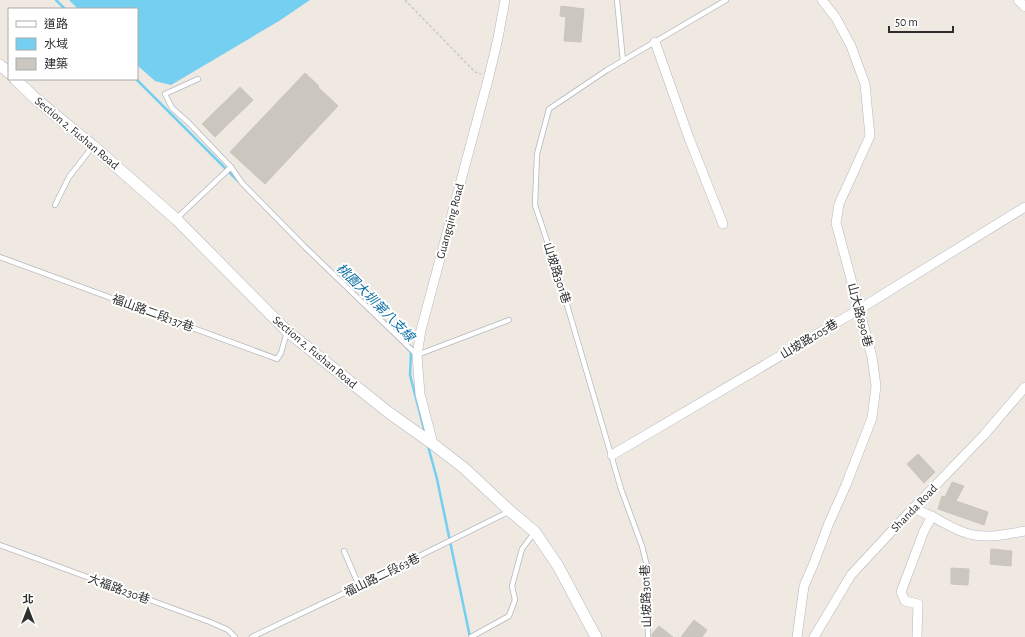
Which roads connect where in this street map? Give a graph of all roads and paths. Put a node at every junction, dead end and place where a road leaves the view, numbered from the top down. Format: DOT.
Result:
graph roads {
  1 [pos="405,0"];
  2 [pos="505,0"];
  3 [pos="617,0"];
  4 [pos="726,0"];
  5 [pos="822,0"];
  6 [pos="1018,0"];
  7 [pos="1025,7"];
  8 [pos="655,42"];
  9 [pos="623,61"];
  10 [pos="0,65"];
  11 [pos="8,72"];
  12 [pos="489,76"];
  13 [pos="198,79"];
  14 [pos="16,80"];
  15 [pos="93,146"];
  16 [pos="231,167"];
  17 [pos="55,205"];
  18 [pos="1025,207"];
  19 [pos="176,219"];
  20 [pos="723,224"];
  21 [pos="0,257"];
  22 [pos="858,310"];
  23 [pos="510,320"];
  24 [pos="287,330"];
  25 [pos="417,355"];
  26 [pos="1025,387"];
  27 [pos="433,444"];
  28 [pos="612,455"];
  29 [pos="913,508"];
  30 [pos="510,511"];
  31 [pos="932,516"];
  32 [pos="1025,531"];
  33 [pos="535,532"];
  34 [pos="0,545"];
  35 [pos="344,551"];
  36 [pos="359,586"];
  37 [pos="235,637"];
  38 [pos="252,637"];
  39 [pos="471,637"];
  40 [pos="596,637"];
  41 [pos="648,637"];
  42 [pos="798,637"];
  43 [pos="814,637"];
  44 [pos="917,637"];
  1 -- 12 [label="path"];
  2 -- 12 [label="street, Guangqing Road"];
  3 -- 9 [label="lane"];
  4 -- 8 [label="lane, 山坡路301巷"];
  5 -- 22 [label="street, 山大路890巷"];
  6 -- 7 [label="street"];
  8 -- 9 [label="lane, 山坡路301巷"];
  8 -- 20 [label="street"];
  9 -- 28 [label="lane, 山坡路301巷"];
  10 -- 11 [label="street"];
  12 -- 25 [label="street, Guangqing Road"];
  13 -- 16 [label="lane"];
  14 -- 15 [label="street, Section 2, Fushan Road"];
  15 -- 17 [label="lane"];
  15 -- 19 [label="street, Section 2, Fushan Road"];
  16 -- 19 [label="lane"];
  16 -- 25 [label="lane"];
  18 -- 22 [label="street, 山坡路205巷"];
  19 -- 24 [label="street, Section 2, Fushan Road"];
  21 -- 24 [label="lane, 福山路二段137巷"];
  22 -- 28 [label="street, 山坡路205巷"];
  22 -- 42 [label="street, 山大路890巷"];
  23 -- 25 [label="lane"];
  24 -- 27 [label="street, Section 2, Fushan Road"];
  25 -- 27 [label="street, Guangqing Road"];
  26 -- 29 [label="street, Shanda Road"];
  27 -- 30 [label="street, Section 2, Fushan Road"];
  28 -- 41 [label="lane, 山坡路301巷"];
  29 -- 31 [label="street"];
  29 -- 43 [label="street, Shanda Road"];
  30 -- 33 [label="street, Section 2, Fushan Road"];
  30 -- 36 [label="lane, 福山路二段63巷"];
  31 -- 32 [label="street"];
  31 -- 44 [label="street"];
  33 -- 39 [label="lane"];
  33 -- 40 [label="street, Section 2, Fushan Road"];
  34 -- 37 [label="lane, 大福路230巷"];
  35 -- 36 [label="lane"];
  36 -- 38 [label="lane, 福山路二段63巷"];
}
